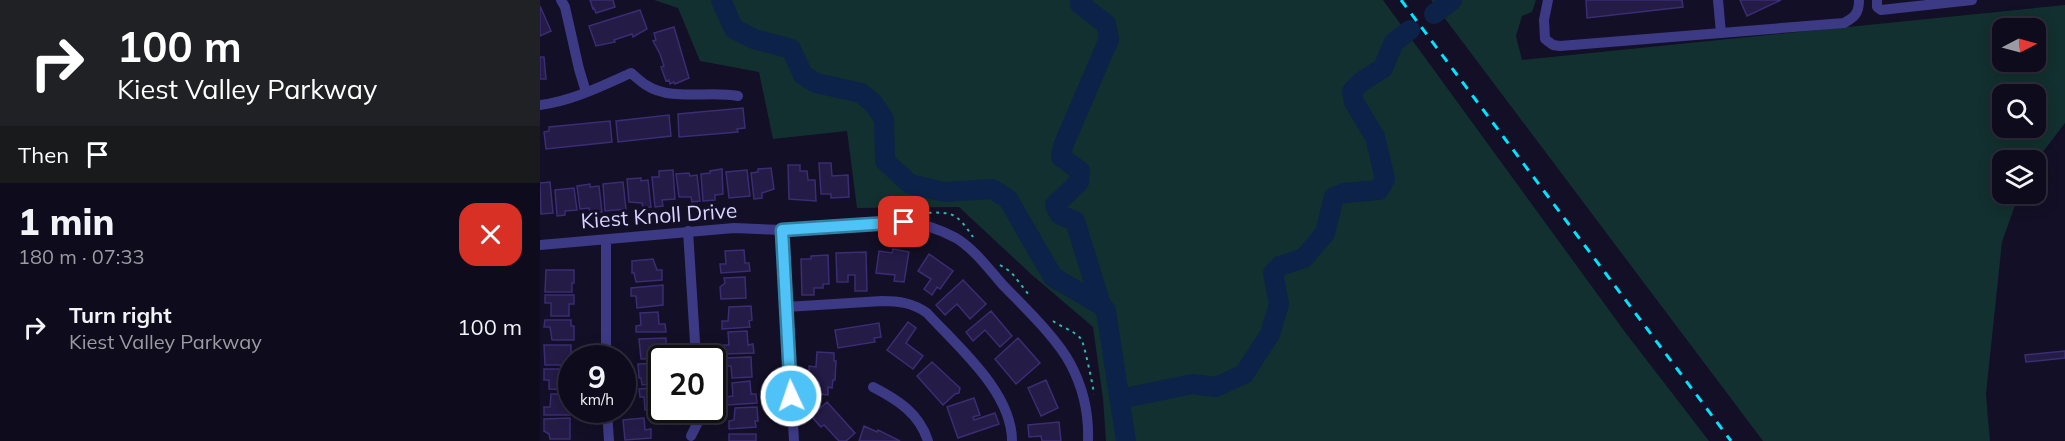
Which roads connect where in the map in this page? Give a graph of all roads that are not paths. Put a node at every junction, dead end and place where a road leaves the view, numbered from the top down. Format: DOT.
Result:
graph roads {
  1 [pos="561,0"];
  2 [pos="1548,0"];
  3 [pos="1718,0"];
  4 [pos="1859,0"];
  5 [pos="1877,0"];
  6 [pos="1972,0"];
  7 [pos="1720,33"];
  8 [pos="586,93"];
  9 [pos="738,96"];
  10 [pos="540,105"];
  11 [pos="782,230"];
  12 [pos="688,231"];
  13 [pos="606,240"];
  14 [pos="540,245"];
  15 [pos="786,307"];
  16 [pos="606,345"];
  17 [pos="695,345"];
  18 [pos="873,387"];
  19 [pos="608,423"];
  20 [pos="698,423"];
  21 [pos="691,436"];
  22 [pos="609,441"];
  23 [pos="794,441"];
  24 [pos="928,441"];
  25 [pos="1012,441"];
  26 [pos="1088,441"];
  1 -- 8 [label="street"];
  2 -- 7 [label="street"];
  3 -- 7 [label="street"];
  4 -- 7 [label="street"];
  5 -- 6 [label="street"];
  8 -- 9 [label="street"];
  8 -- 10 [label="street"];
  11 -- 12 [label="street, Kiest Knoll Drive"];
  11 -- 15 [label="street"];
  11 -- 26 [label="street, Kiest Knoll Drive"];
  12 -- 13 [label="street, Kiest Knoll Drive"];
  12 -- 17 [label="street"];
  13 -- 14 [label="street, Kiest Knoll Drive"];
  13 -- 16 [label="street"];
  15 -- 23 [label="street"];
  15 -- 25 [label="street"];
  18 -- 24 [label="street"];
  19 -- 22 [label="street"];
  20 -- 21 [label="street"];
}
